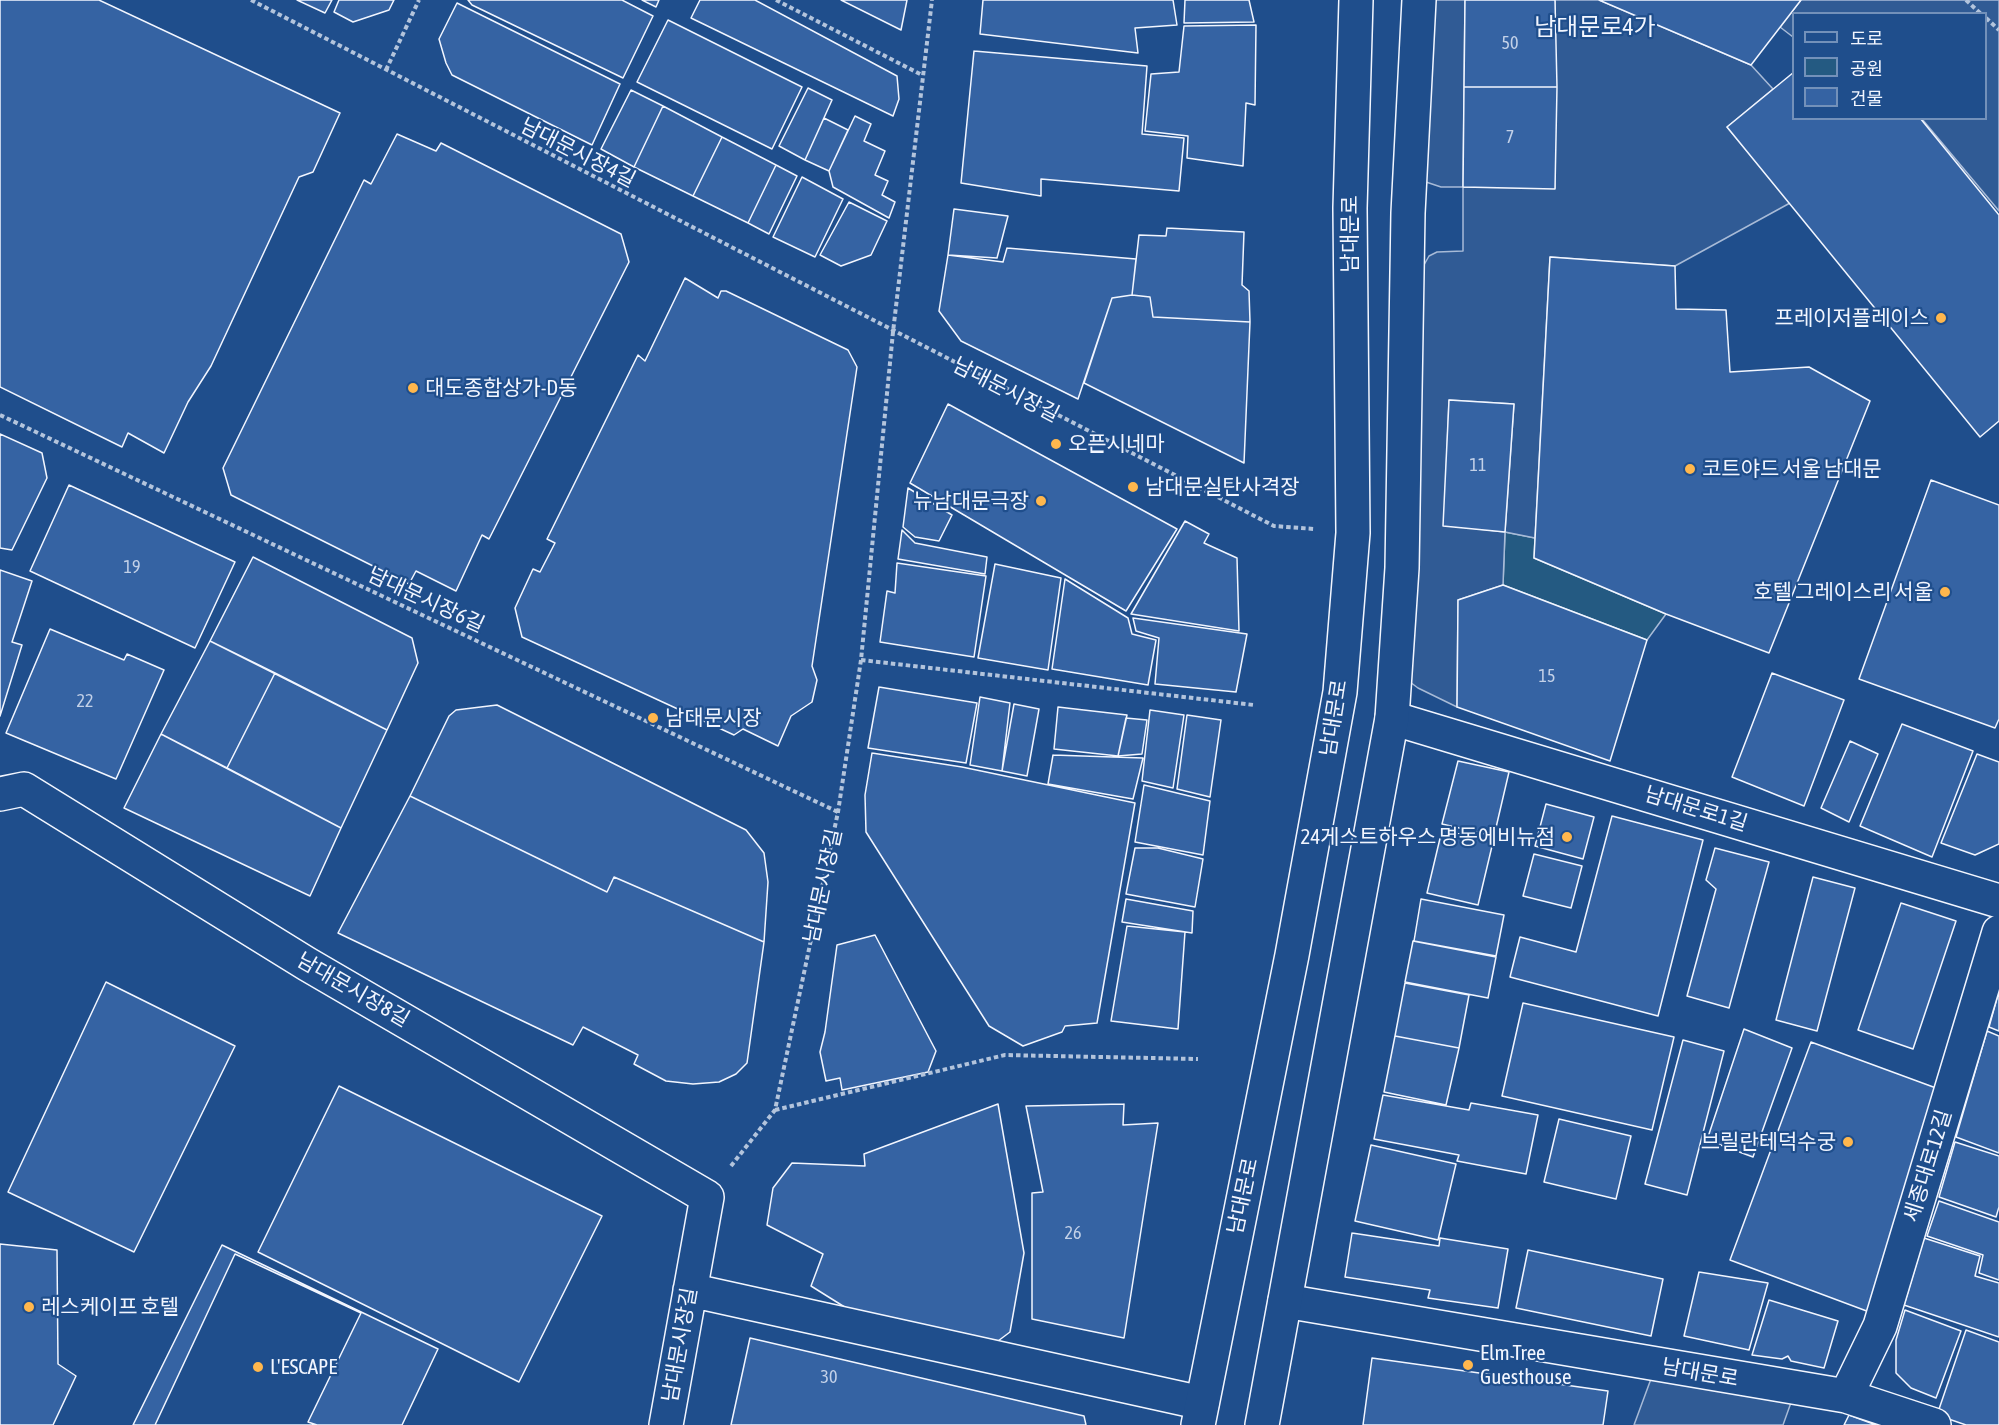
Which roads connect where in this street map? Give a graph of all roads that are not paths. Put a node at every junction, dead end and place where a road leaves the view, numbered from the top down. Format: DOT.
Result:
graph roads {
  1 [pos="1356,0"];
  2 [pos="1419,0"];
  3 [pos="1392,718"];
  4 [pos="0,794"];
  5 [pos="1999,901"];
  6 [pos="1999,932"];
  7 [pos="707,1197"];
  8 [pos="690,1290"];
  9 [pos="1285,1301"];
  10 [pos="1846,1396"];
  11 [pos="1200,1414"];
  12 [pos="666,1425"];
  13 [pos="1262,1425"];
  14 [pos="1934,1425"];
  1 -- 11 [label="street, 남대문로"];
  2 -- 3 [label="street"];
  3 -- 5 [label="street, 남대문로1길"];
  3 -- 9 [label="street"];
  4 -- 7 [label="street, 남대문시장8길"];
  6 -- 10 [label="street, 세종대로12길"];
  7 -- 8 [label="street, 남대문시장길"];
  8 -- 11 [label="street"];
  8 -- 12 [label="street, 남대문시장길"];
  9 -- 10 [label="street, 남대문로"];
  9 -- 13 [label="street"];
  10 -- 14 [label="street, 남대문로"];
}
